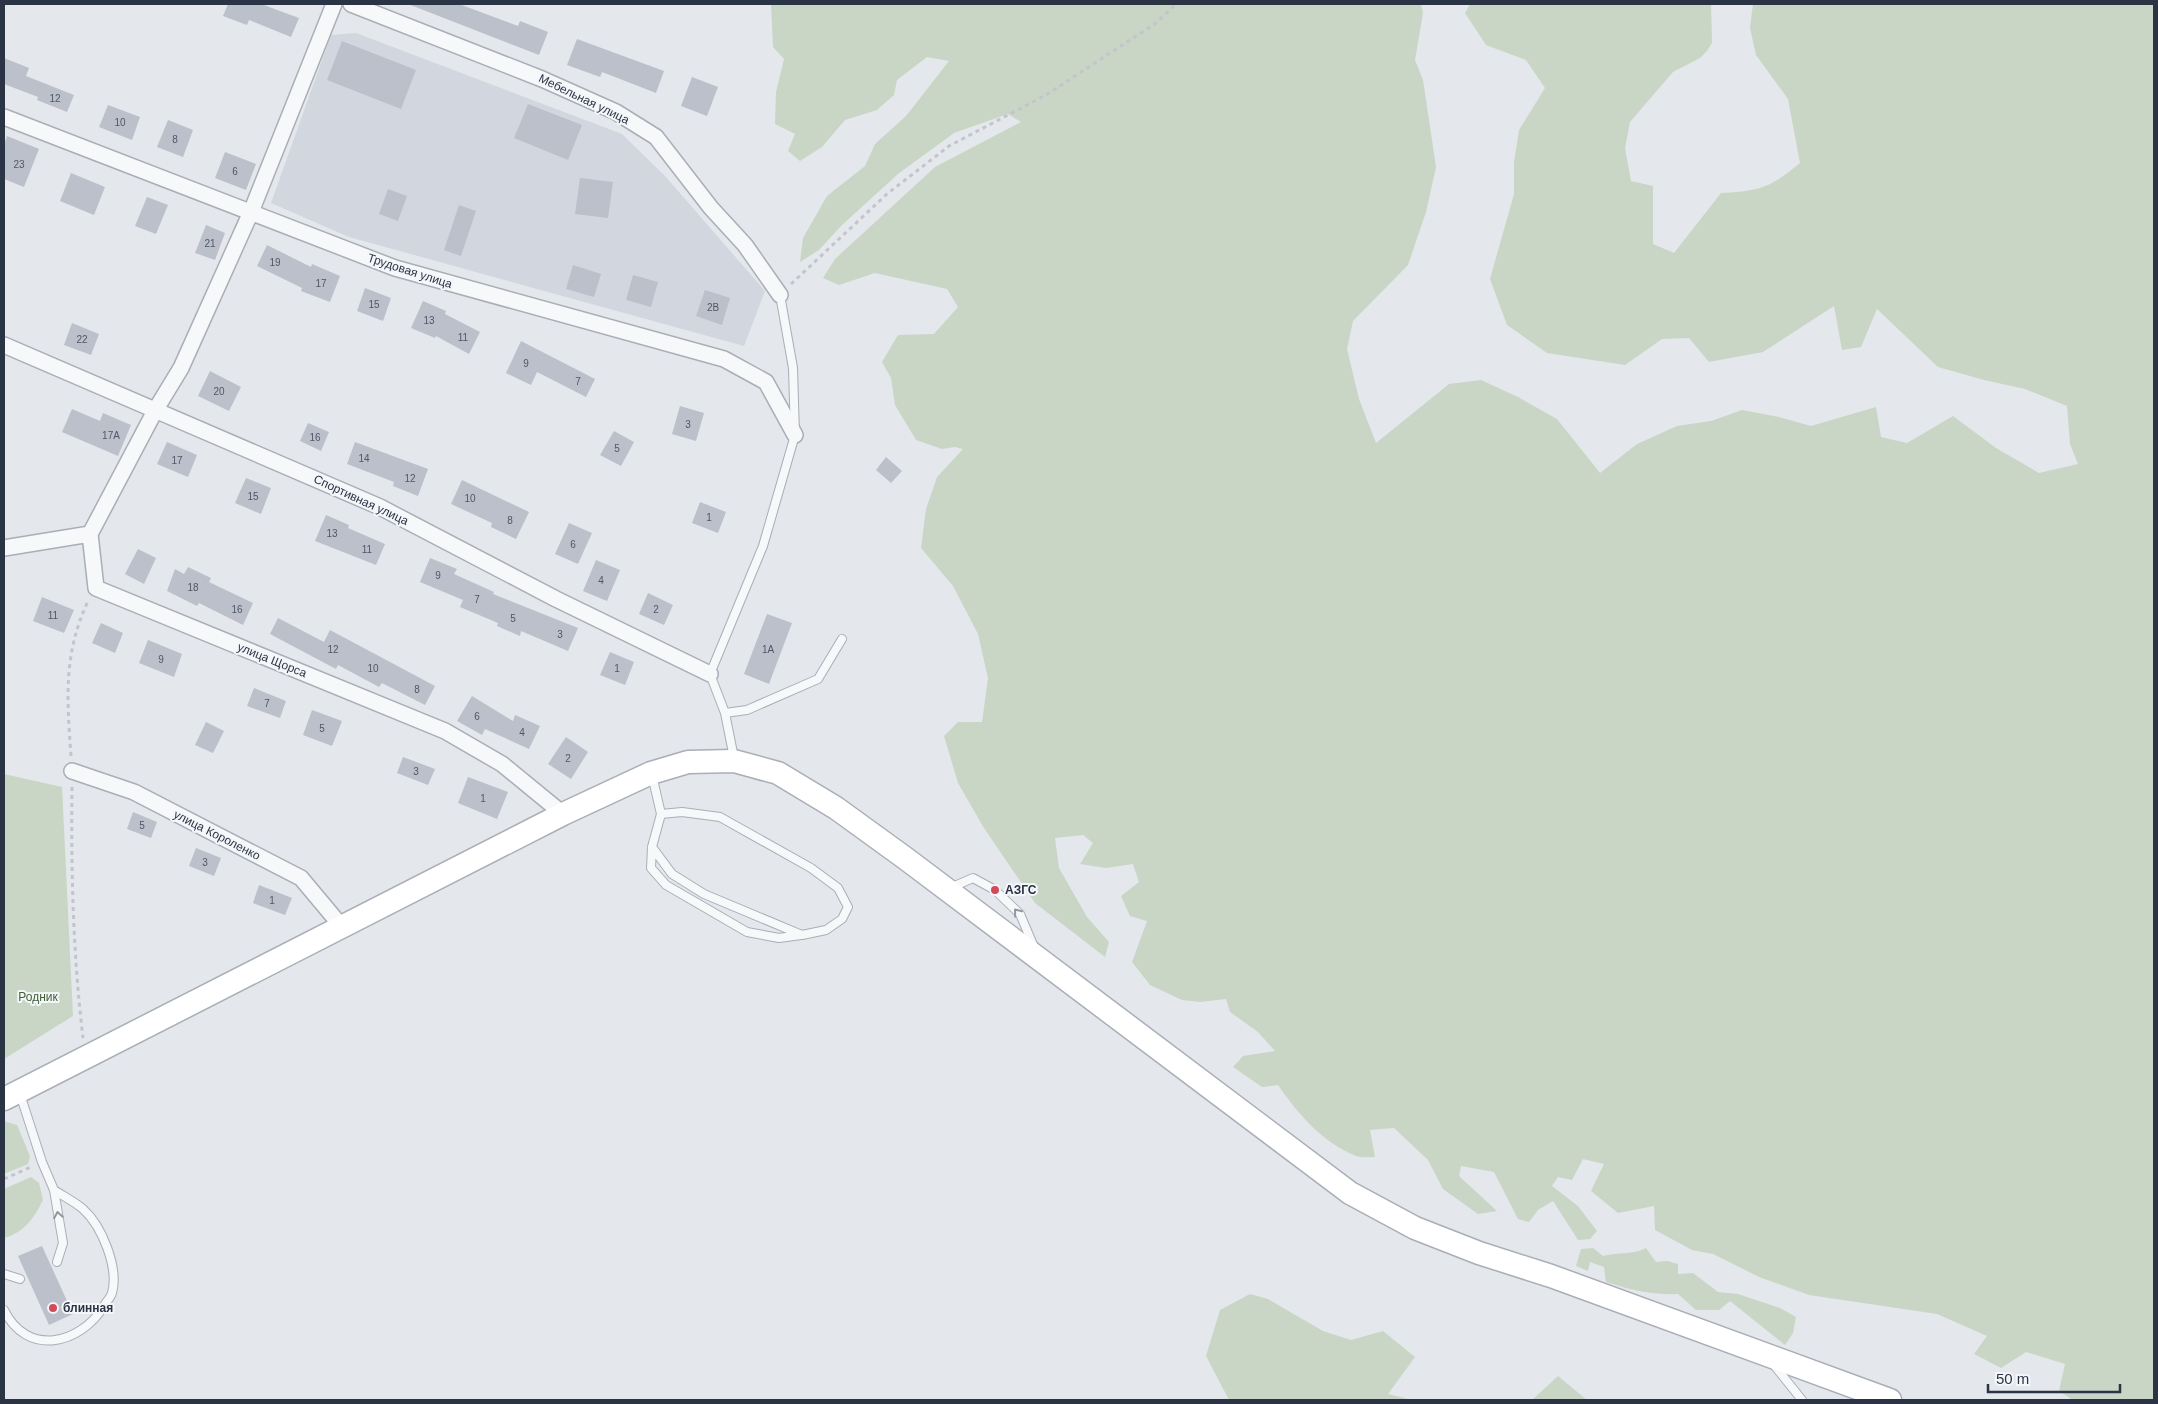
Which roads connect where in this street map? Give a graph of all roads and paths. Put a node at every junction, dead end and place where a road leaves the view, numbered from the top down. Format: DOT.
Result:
graph roads {
  1 [pos="334,4"];
  2 [pos="351,4"];
  3 [pos="1176,4"];
  4 [pos="4,117"];
  5 [pos="252,212"];
  6 [pos="780,295"];
  7 [pos="4,345"];
  8 [pos="156,409"];
  9 [pos="795,435"];
  10 [pos="90,534"];
  11 [pos="4,548"];
  12 [pos="96,588"];
  13 [pos="842,639"];
  14 [pos="710,674"];
  15 [pos="725,713"];
  16 [pos="734,761"];
  17 [pos="72,771"];
  18 [pos="651,773"];
  19 [pos="563,814"];
  20 [pos="661,814"];
  21 [pos="652,847"];
  22 [pos="342,927"];
  23 [pos="802,935"];
  24 [pos="85,1058"];
  25 [pos="12,1095"];
  26 [pos="42,1162"];
  27 [pos="4,1179"];
  28 [pos="54,1190"];
  29 [pos="57,1262"];
  30 [pos="4,1274"];
  31 [pos="20,1279"];
  32 [pos="4,1310"];
  33 [pos="1760,1351"];
  34 [pos="1874,1398"];
  35 [pos="1802,1400"];
  1 -- 5 [label="street"];
  2 -- 6 [label="street, Мебельная улица"];
  3 -- 6 [label="path"];
  4 -- 5 [label="street, Трудовая улица"];
  5 -- 8 [label="street"];
  5 -- 9 [label="street, Трудовая улица"];
  6 -- 9 [label="lane"];
  7 -- 8 [label="street, Спортивная улица"];
  8 -- 10 [label="street"];
  8 -- 14 [label="street, Спортивная улица"];
  9 -- 14 [label="lane"];
  10 -- 11 [label="street"];
  10 -- 12 [label="street"];
  12 -- 17 [label="path"];
  12 -- 19 [label="street, улица Щорса"];
  13 -- 15 [label="lane"];
  14 -- 15 [label="lane"];
  15 -- 16 [label="lane"];
  16 -- 18 [label="main road"];
  16 -- 33 [label="main road"];
  17 -- 22 [label="street, улица Короленко"];
  17 -- 24 [label="path"];
  18 -- 19 [label="main road"];
  18 -- 20 [label="lane"];
  19 -- 22 [label="main road"];
  20 -- 21 [label="lane"];
  20 -- 23 [label="lane"];
  21 -- 23 [label="lane"];
  21 -- 23 [label="lane"];
  22 -- 24 [label="main road"];
  24 -- 25 [label="main road"];
  25 -- 26 [label="lane"];
  26 -- 27 [label="path"];
  26 -- 28 [label="lane"];
  29 -- 28 [label="lane, one-way"];
  28 -- 32 [label="lane"];
  30 -- 31 [label="lane"];
  33 -- 34 [label="main road"];
  33 -- 35 [label="lane"];
}
